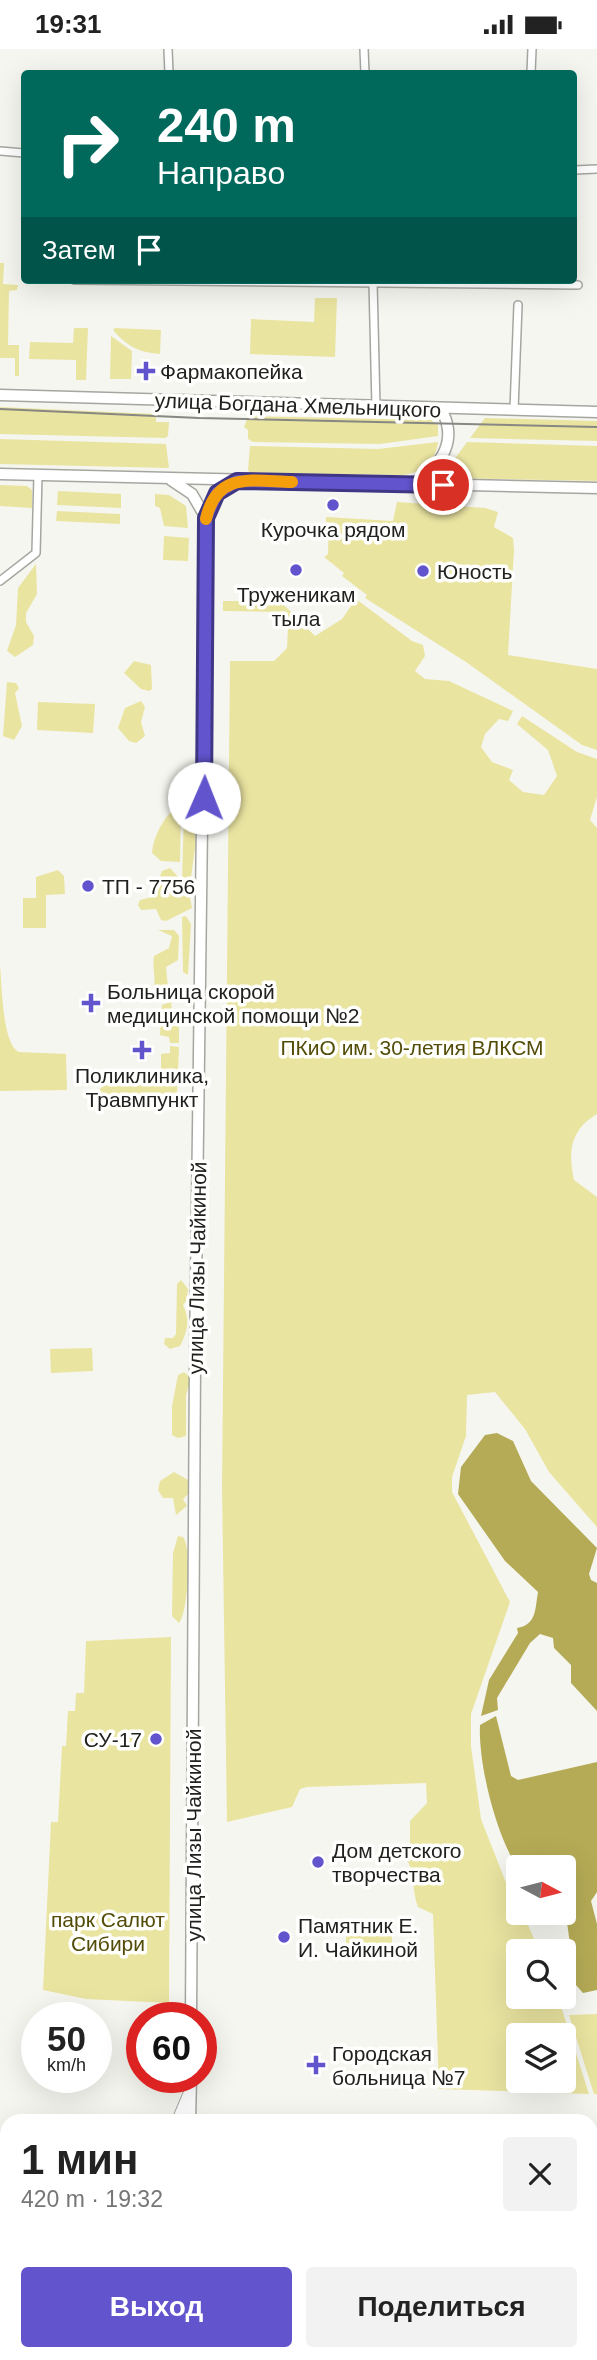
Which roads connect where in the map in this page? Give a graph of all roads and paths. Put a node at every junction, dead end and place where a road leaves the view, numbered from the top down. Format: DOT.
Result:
graph roads {
  1 [pos="168,49"];
  2 [pos="364,49"];
  3 [pos="532,49"];
  4 [pos="169,70"];
  5 [pos="365,70"];
  6 [pos="531,70"];
  7 [pos="0,152"];
  8 [pos="21,153"];
  9 [pos="597,169"];
  10 [pos="577,170"];
  11 [pos="373,284"];
  12 [pos="552,284"];
  13 [pos="578,285"];
  14 [pos="517,305"];
  15 [pos="0,395"];
  16 [pos="376,407"];
  17 [pos="441,409"];
  18 [pos="514,410"];
  19 [pos="597,411"];
  20 [pos="0,474"];
  21 [pos="38,475"];
  22 [pos="170,479"];
  23 [pos="237,481"];
  24 [pos="418,485"];
  25 [pos="597,488"];
  26 [pos="206,518"];
  27 [pos="0,581"];
  28 [pos="191,2002"];
  29 [pos="189,2093"];
  30 [pos="190,2093"];
  31 [pos="180,2114"];
  32 [pos="192,2114"];
  1 -- 4 [label="street"];
  2 -- 5 [label="street"];
  3 -- 6 [label="street"];
  7 -- 8 [label="street"];
  9 -- 10 [label="street"];
  11 -- 16 [label="street"];
  12 -- 13 [label="street"];
  14 -- 18 [label="street"];
  15 -- 16 [label="main road, улица Богдана Хмельницкого"];
  16 -- 17 [label="main road, улица Богдана Хмельницкого"];
  17 -- 18 [label="main road, улица Богдана Хмельницкого"];
  17 -- 24 [label="main road"];
  18 -- 19 [label="main road, улица Богдана Хмельницкого"];
  20 -- 21 [label="main road"];
  21 -- 22 [label="main road"];
  21 -- 27 [label="street"];
  22 -- 23 [label="main road"];
  22 -- 26 [label="main road"];
  23 -- 24 [label="main road"];
  23 -- 26 [label="main road"];
  24 -- 25 [label="main road"];
  26 -- 28 [label="main road, улица Лизы Чайкиной"];
  29 -- 31 [label="main road"];
  30 -- 32 [label="main road"];
}
